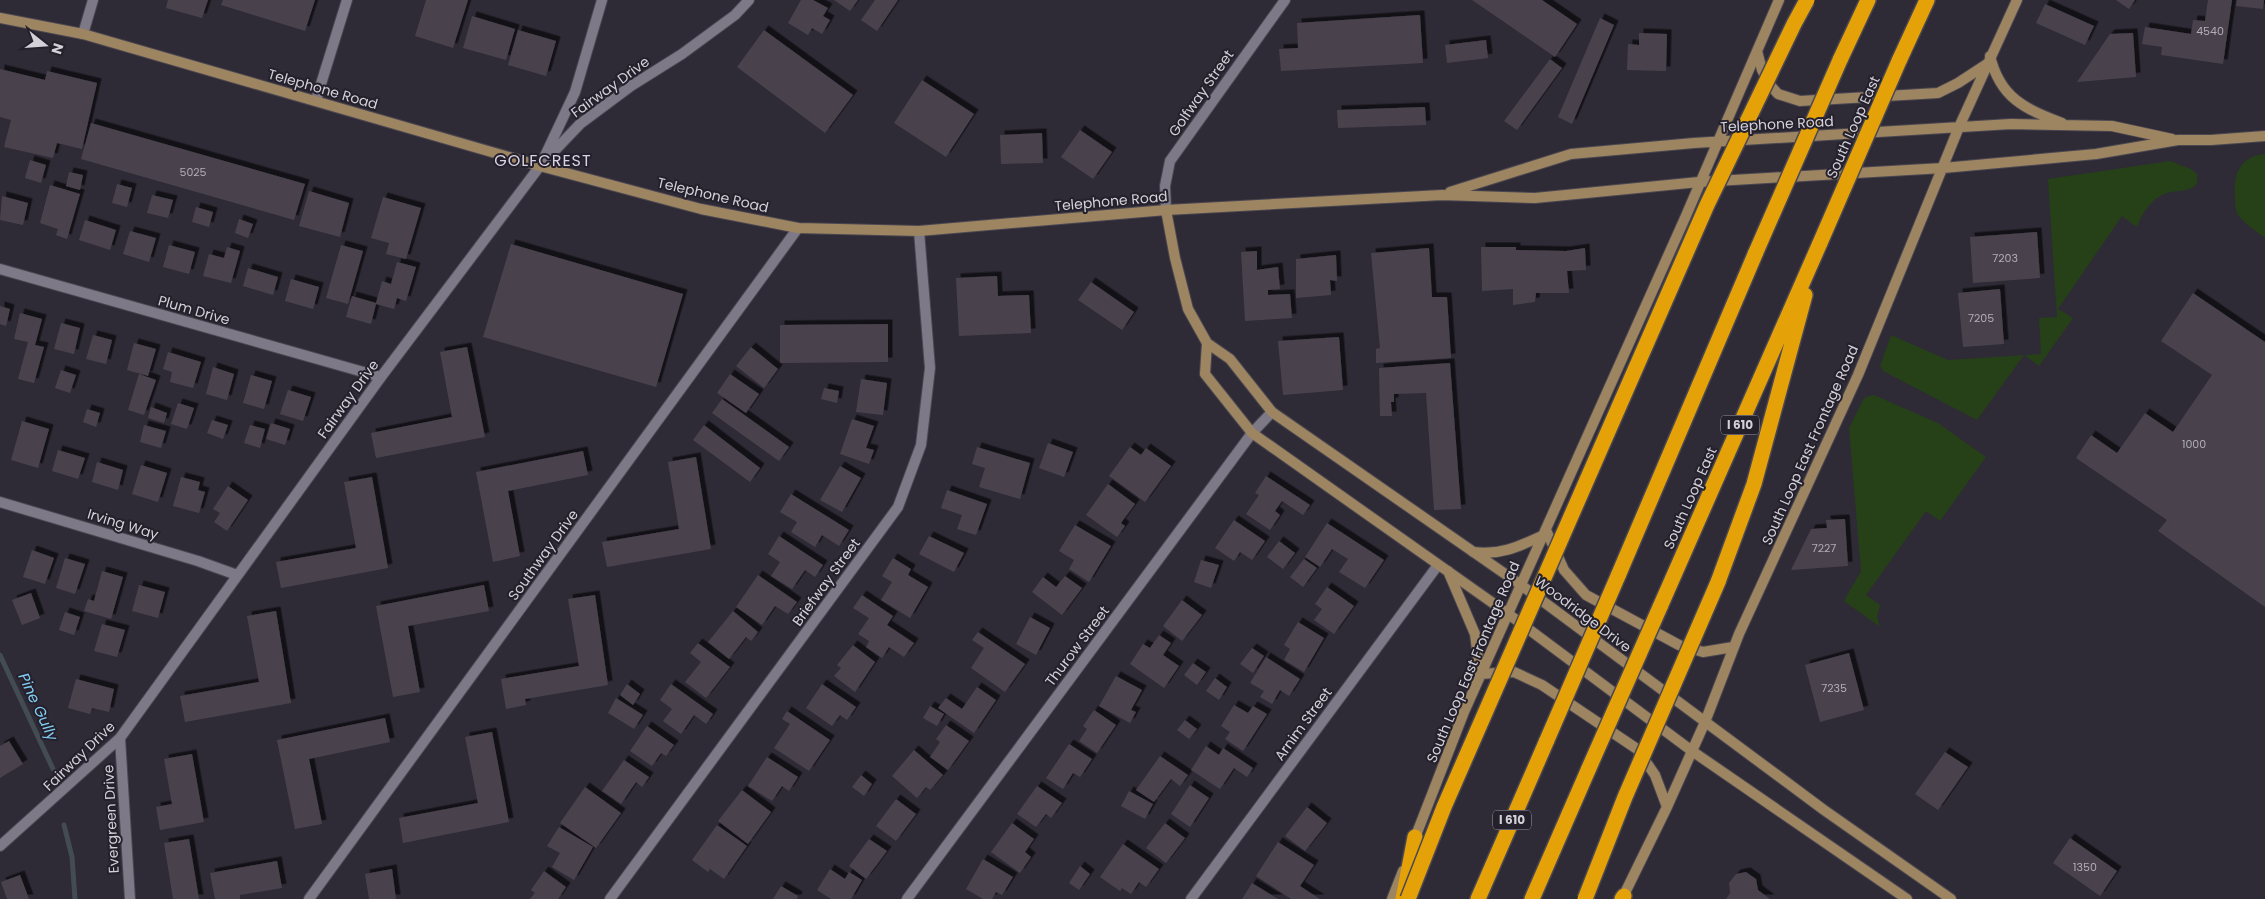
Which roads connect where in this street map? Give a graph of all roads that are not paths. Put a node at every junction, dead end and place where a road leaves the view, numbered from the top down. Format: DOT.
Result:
graph roads {
  1 [pos="93,0"];
  2 [pos="347,0"];
  3 [pos="602,0"];
  4 [pos="749,0"];
  5 [pos="1285,0"];
  6 [pos="1779,0"];
  7 [pos="1807,0"];
  8 [pos="1868,0"];
  9 [pos="1927,0"];
  10 [pos="2017,0"];
  11 [pos="3,17"];
  12 [pos="83,34"];
  13 [pos="1757,51"];
  14 [pos="1989,60"];
  15 [pos="316,100"];
  16 [pos="2070,126"];
  17 [pos="1959,127"];
  18 [pos="2265,136"];
  19 [pos="2178,140"];
  20 [pos="1716,141"];
  21 [pos="540,166"];
  22 [pos="1943,168"];
  23 [pos="1700,182"];
  24 [pos="1442,195"];
  25 [pos="1166,210"];
  26 [pos="798,228"];
  27 [pos="919,231"];
  28 [pos="1820,243"];
  29 [pos="0,269"];
  30 [pos="1207,343"];
  31 [pos="380,377"];
  32 [pos="1272,412"];
  33 [pos="1252,433"];
  34 [pos="0,502"];
  35 [pos="1545,533"];
  36 [pos="1470,551"];
  37 [pos="1438,565"];
  38 [pos="1448,571"];
  39 [pos="237,575"];
  40 [pos="1521,585"];
  41 [pos="1507,614"];
  42 [pos="1733,647"];
  43 [pos="1480,674"];
  44 [pos="1705,722"];
  45 [pos="120,738"];
  46 [pos="1692,751"];
  47 [pos="1667,807"];
  48 [pos="1415,837"];
  49 [pos="0,846"];
  50 [pos="1623,898"];
  51 [pos="130,899"];
  52 [pos="309,899"];
  53 [pos="610,899"];
  54 [pos="907,899"];
  55 [pos="1191,899"];
  56 [pos="1392,899"];
  57 [pos="1403,899"];
  58 [pos="1408,899"];
  59 [pos="1478,899"];
  60 [pos="1532,899"];
  61 [pos="1585,899"];
  62 [pos="1907,899"];
  63 [pos="1952,899"];
  1 -- 12 [label="street"];
  2 -- 15 [label="street"];
  3 -- 21 [label="street"];
  4 -- 21 [label="street, Fairway Drive"];
  5 -- 25 [label="street, Golfway Street"];
  6 -- 13 [label="main road, South Loop East Frontage Road"];
  7 -- 58 [label="highway, bridge"];
  8 -- 59 [label="highway, I 610, bridge"];
  9 -- 28 [label="highway, South Loop East / I 610, bridge"];
  10 -- 14 [label="main road, South Loop East Frontage Road"];
  11 -- 12 [label="main road, Telephone Road"];
  12 -- 15 [label="main road, Telephone Road"];
  13 -- 14 [label="main road"];
  13 -- 20 [label="main road, South Loop East Frontage Road"];
  14 -- 16 [label="main road"];
  14 -- 17 [label="main road, South Loop East Frontage Road"];
  15 -- 21 [label="main road, Telephone Road"];
  16 -- 17 [label="main road, Telephone Road"];
  16 -- 19 [label="main road, Telephone Road"];
  17 -- 20 [label="main road, Telephone Road"];
  17 -- 22 [label="main road, South Loop East Frontage Road"];
  18 -- 19 [label="main road, Telephone Road"];
  19 -- 22 [label="main road, Telephone Road"];
  20 -- 23 [label="main road, South Loop East Frontage Road"];
  20 -- 24 [label="main road, Telephone Road"];
  21 -- 26 [label="main road, Telephone Road"];
  21 -- 31 [label="street, Fairway Drive"];
  22 -- 23 [label="main road, Telephone Road"];
  22 -- 42 [label="main road, South Loop East Frontage Road"];
  23 -- 24 [label="main road, Telephone Road"];
  23 -- 35 [label="main road, South Loop East Frontage Road"];
  24 -- 25 [label="main road, Telephone Road"];
  25 -- 27 [label="main road, Telephone Road"];
  25 -- 30 [label="main road, Woodridge Drive"];
  26 -- 27 [label="main road, Telephone Road"];
  26 -- 52 [label="street, Southway Drive"];
  27 -- 53 [label="street, Briefway Street"];
  28 -- 60 [label="highway, South Loop East / I 610, bridge"];
  28 -- 61 [label="highway, bridge"];
  29 -- 31 [label="street, Plum Drive"];
  30 -- 32 [label="main road, Woodridge Drive"];
  30 -- 33 [label="main road"];
  31 -- 39 [label="street, Fairway Drive"];
  32 -- 33 [label="street, Thurow Street"];
  32 -- 36 [label="main road, Woodridge Drive"];
  33 -- 37 [label="main road"];
  33 -- 54 [label="street, Thurow Street"];
  34 -- 39 [label="street, Irving Way"];
  35 -- 36 [label="main road"];
  35 -- 40 [label="main road, South Loop East Frontage Road"];
  35 -- 42 [label="main road"];
  36 -- 40 [label="main road, Woodridge Drive"];
  37 -- 38 [label="main road"];
  37 -- 55 [label="street, Arnim Street"];
  38 -- 41 [label="main road"];
  38 -- 43 [label="main road"];
  39 -- 45 [label="street, Fairway Drive"];
  40 -- 41 [label="main road, South Loop East Frontage Road"];
  40 -- 44 [label="main road, Woodridge Drive"];
  41 -- 43 [label="main road, South Loop East Frontage Road"];
  41 -- 46 [label="main road"];
  42 -- 44 [label="main road, South Loop East Frontage Road"];
  43 -- 47 [label="main road"];
  43 -- 48 [label="main road, South Loop East Frontage Road"];
  44 -- 46 [label="main road, South Loop East Frontage Road"];
  44 -- 63 [label="main road, Woodridge Drive"];
  45 -- 49 [label="street, Fairway Drive"];
  45 -- 51 [label="street, Evergreen Drive"];
  46 -- 47 [label="main road, South Loop East Frontage Road"];
  46 -- 62 [label="main road"];
  47 -- 50 [label="main road, South Loop East Frontage Road"];
  48 -- 56 [label="main road, South Loop East Frontage Road"];
  48 -- 57 [label="highway"];
}
